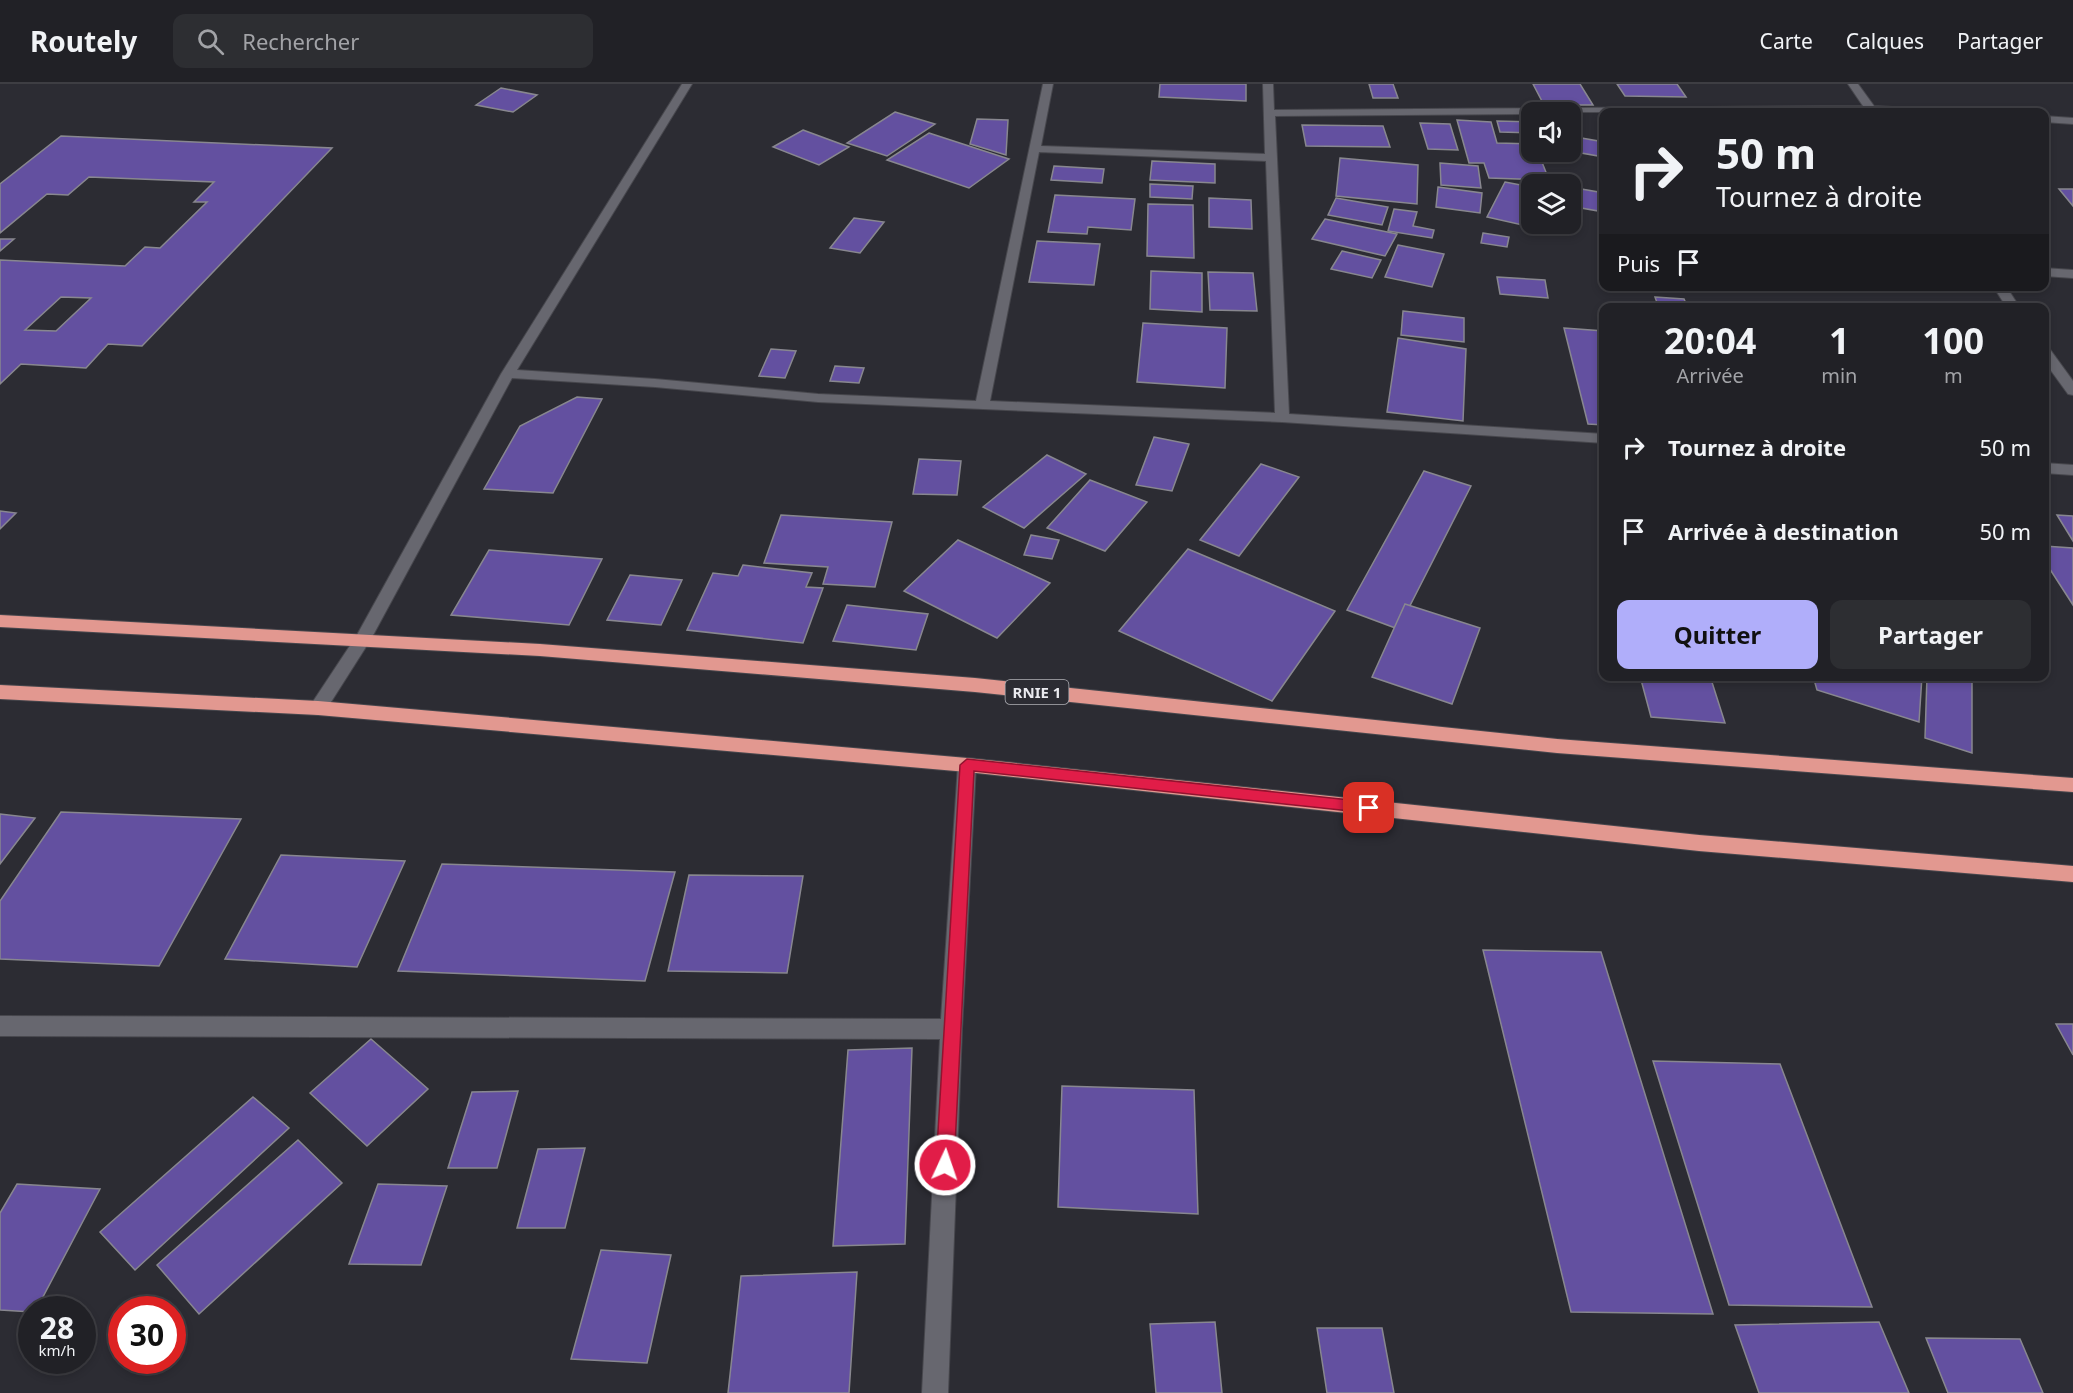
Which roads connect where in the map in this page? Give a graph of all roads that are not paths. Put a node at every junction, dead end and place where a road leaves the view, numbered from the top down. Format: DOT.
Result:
graph roads {
  1 [pos="687,84"];
  2 [pos="1048,84"];
  3 [pos="1268,84"];
  4 [pos="1853,84"];
  5 [pos="1870,108"];
  6 [pos="1599,111"];
  7 [pos="1269,112"];
  8 [pos="2049,119"];
  9 [pos="2073,121"];
  10 [pos="1035,149"];
  11 [pos="1271,158"];
  12 [pos="2049,272"];
  13 [pos="2073,274"];
  14 [pos="2049,358"];
  15 [pos="508,374"];
  16 [pos="2073,391"];
  17 [pos="982,405"];
  18 [pos="1282,418"];
  19 [pos="1599,440"];
  20 [pos="2049,468"];
  21 [pos="2073,470"];
  22 [pos="0,621"];
  23 [pos="363,639"];
  24 [pos="0,692"];
  25 [pos="318,708"];
  26 [pos="967,765"];
  27 [pos="2073,785"];
  28 [pos="2073,874"];
  29 [pos="0,1026"];
  30 [pos="951,1029"];
  31 [pos="935,1393"];
  1 -- 15 [label="street"];
  2 -- 10 [label="street"];
  3 -- 7 [label="street"];
  4 -- 5 [label="street"];
  6 -- 7 [label="street"];
  7 -- 11 [label="street"];
  8 -- 9 [label="street"];
  10 -- 11 [label="street"];
  10 -- 17 [label="street"];
  11 -- 18 [label="street"];
  12 -- 13 [label="street"];
  14 -- 16 [label="street"];
  15 -- 17 [label="street"];
  15 -- 23 [label="street"];
  17 -- 18 [label="street"];
  18 -- 19 [label="street"];
  20 -- 21 [label="street"];
  22 -- 23 [label="highway, RNIE 1"];
  23 -- 25 [label="street"];
  23 -- 27 [label="highway, RNIE 1"];
  24 -- 25 [label="highway"];
  25 -- 26 [label="highway"];
  26 -- 28 [label="highway"];
  26 -- 30 [label="street"];
  29 -- 30 [label="street"];
  30 -- 31 [label="street"];
}
